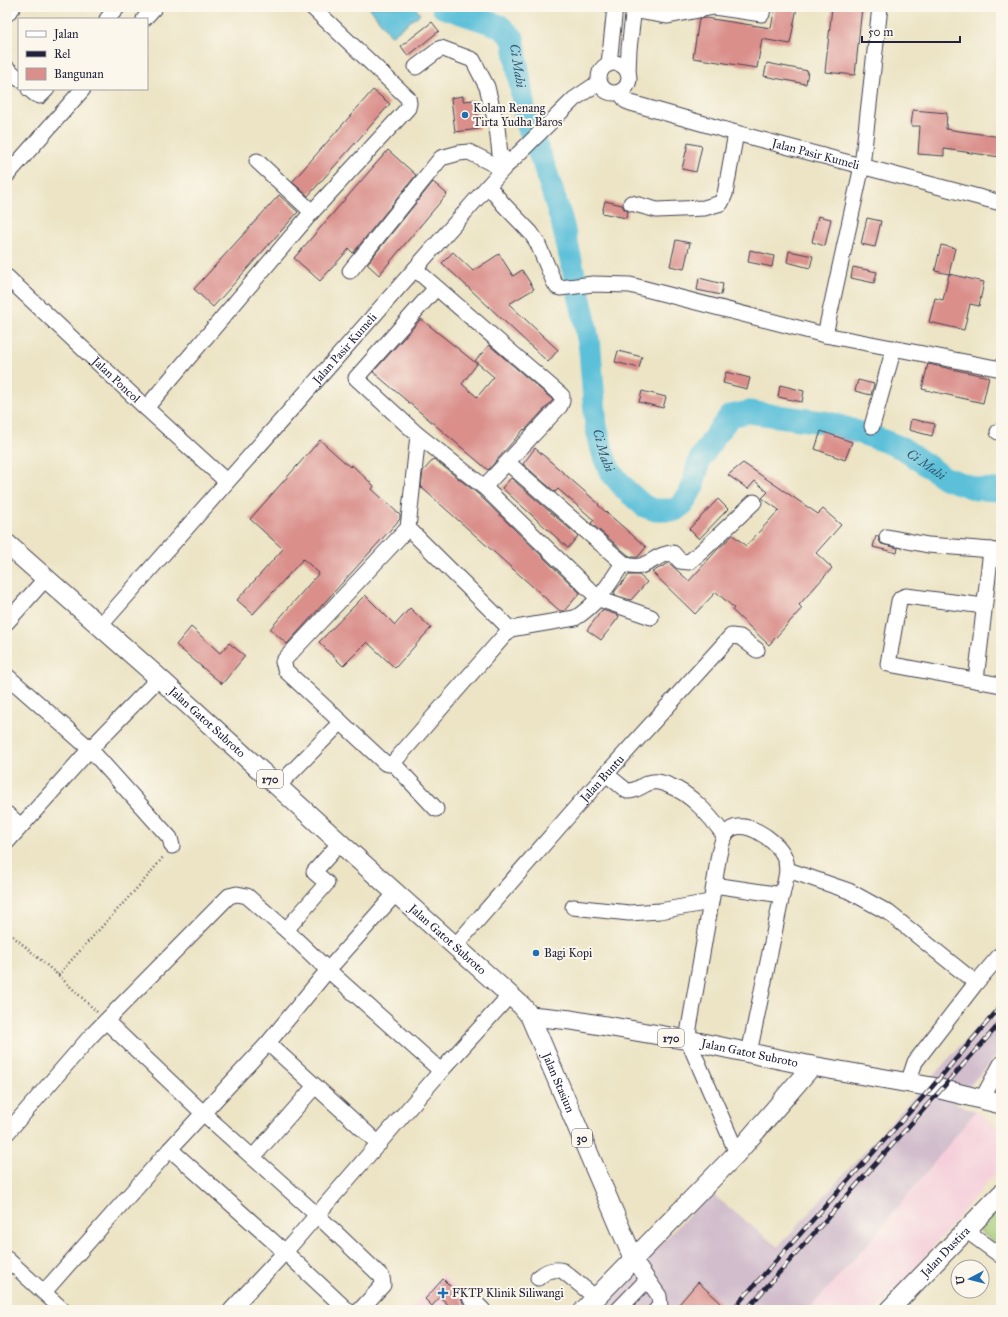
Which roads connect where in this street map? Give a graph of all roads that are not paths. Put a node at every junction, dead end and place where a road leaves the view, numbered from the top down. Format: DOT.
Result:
graph roads {
  1 [pos="13,7"];
  2 [pos="118,7"];
  3 [pos="155,7"];
  4 [pos="312,7"];
  5 [pos="615,7"];
  6 [pos="763,7"];
  7 [pos="880,7"];
  8 [pos="633,8"];
  9 [pos="7,14"];
  10 [pos="108,18"];
  11 [pos="145,18"];
  12 [pos="609,64"];
  13 [pos="416,67"];
  14 [pos="7,68"];
  15 [pos="628,73"];
  16 [pos="18,78"];
  17 [pos="600,84"];
  18 [pos="30,90"];
  19 [pos="46,90"];
  20 [pos="81,90"];
  21 [pos="620,92"];
  22 [pos="736,133"];
  23 [pos="258,161"];
  24 [pos="509,163"];
  25 [pos="862,166"];
  26 [pos="7,175"];
  27 [pos="488,186"];
  28 [pos="631,203"];
  29 [pos="1001,203"];
  30 [pos="312,212"];
  31 [pos="415,269"];
  32 [pos="350,271"];
  33 [pos="7,277"];
  34 [pos="436,288"];
  35 [pos="825,335"];
  36 [pos="894,348"];
  37 [pos="1001,368"];
  38 [pos="146,408"];
  39 [pos="872,426"];
  40 [pos="418,435"];
  41 [pos="508,463"];
  42 [pos="226,481"];
  43 [pos="484,487"];
  44 [pos="754,502"];
  45 [pos="408,528"];
  46 [pos="887,537"];
  47 [pos="7,544"];
  48 [pos="996,551"];
  49 [pos="623,563"];
  50 [pos="46,578"];
  51 [pos="599,599"];
  52 [pos="984,606"];
  53 [pos="651,617"];
  54 [pos="7,622"];
  55 [pos="100,626"];
  56 [pos="510,630"];
  57 [pos="757,650"];
  58 [pos="7,676"];
  59 [pos="160,678"];
  60 [pos="976,680"];
  61 [pos="1001,685"];
  62 [pos="341,722"];
  63 [pos="90,749"];
  64 [pos="393,763"];
  65 [pos="606,774"];
  66 [pos="278,786"];
  67 [pos="436,808"];
  68 [pos="7,814"];
  69 [pos="21,826"];
  70 [pos="725,836"];
  71 [pos="7,842"];
  72 [pos="340,842"];
  73 [pos="172,846"];
  74 [pos="788,870"];
  75 [pos="714,885"];
  76 [pos="396,893"];
  77 [pos="782,895"];
  78 [pos="710,902"];
  79 [pos="573,907"];
  80 [pos="286,930"];
  81 [pos="454,946"];
  82 [pos="1001,954"];
  83 [pos="328,970"];
  84 [pos="976,983"];
  85 [pos="510,995"];
  86 [pos="530,1016"];
  87 [pos="571,1020"];
  88 [pos="106,1021"];
  89 [pos="688,1040"];
  90 [pos="268,1043"];
  91 [pos="543,1048"];
  92 [pos="750,1053"];
  93 [pos="1001,1064"];
  94 [pos="812,1066"];
  95 [pos="441,1071"];
  96 [pos="908,1083"];
  97 [pos="316,1086"];
  98 [pos="982,1099"];
  99 [pos="1001,1104"];
  100 [pos="204,1113"];
  101 [pos="7,1133"];
  102 [pos="379,1144"];
  103 [pos="170,1149"];
  104 [pos="737,1153"];
  105 [pos="253,1157"];
  106 [pos="1001,1194"];
  107 [pos="317,1215"];
  108 [pos="967,1231"];
  109 [pos="285,1252"];
  110 [pos="1001,1256"];
  111 [pos="7,1259"];
  112 [pos="634,1260"];
  113 [pos="538,1278"];
  114 [pos="647,1280"];
  115 [pos="44,1292"];
  116 [pos="470,1297"];
  117 [pos="590,1303"];
  118 [pos="63,1310"];
  119 [pos="231,1310"];
  120 [pos="347,1310"];
  121 [pos="360,1310"];
  122 [pos="483,1310"];
  123 [pos="618,1310"];
  124 [pos="656,1310"];
  125 [pos="889,1310"];
  1 -- 9 [label="street"];
  2 -- 10 [label="street"];
  3 -- 11 [label="street"];
  4 -- 30 [label="street"];
  5 -- 12 [label="street"];
  6 -- 8 [label="street"];
  7 -- 25 [label="street, Jalan Pasir Kumeli"];
  8 -- 15 [label="street"];
  12 -- 15 [label="street"];
  12 -- 17 [label="street"];
  13 -- 24 [label="street"];
  14 -- 16 [label="street"];
  15 -- 21 [label="street"];
  17 -- 21 [label="street, Jalan Pasir Kumeli"];
  17 -- 24 [label="street, Jalan Pasir Kumeli"];
  18 -- 19 [label="street"];
  20 -- 26 [label="street"];
  21 -- 22 [label="street, Jalan Pasir Kumeli"];
  22 -- 25 [label="street, Jalan Pasir Kumeli"];
  22 -- 28 [label="street"];
  23 -- 30 [label="street"];
  24 -- 27 [label="street, Jalan Pasir Kumeli"];
  24 -- 32 [label="street"];
  25 -- 29 [label="street"];
  25 -- 35 [label="street"];
  27 -- 31 [label="street, Jalan Pasir Kumeli"];
  27 -- 35 [label="street"];
  30 -- 38 [label="street"];
  31 -- 34 [label="street"];
  31 -- 42 [label="street, Jalan Pasir Kumeli"];
  33 -- 38 [label="street, Jalan Poncol"];
  34 -- 40 [label="street"];
  34 -- 41 [label="street"];
  35 -- 36 [label="street"];
  36 -- 37 [label="street"];
  36 -- 39 [label="street"];
  38 -- 42 [label="street, Jalan Poncol"];
  40 -- 43 [label="street"];
  40 -- 45 [label="street"];
  41 -- 43 [label="street"];
  41 -- 49 [label="street"];
  42 -- 55 [label="street, Jalan Pasir Kumeli"];
  43 -- 51 [label="street"];
  44 -- 49 [label="street"];
  45 -- 56 [label="street"];
  45 -- 62 [label="street"];
  46 -- 48 [label="street"];
  47 -- 50 [label="main road, Jalan Gatot Subroto / 170"];
  48 -- 52 [label="street"];
  49 -- 51 [label="street"];
  50 -- 54 [label="street"];
  50 -- 55 [label="main road, Jalan Gatot Subroto / 170"];
  51 -- 53 [label="street"];
  51 -- 56 [label="street"];
  52 -- 60 [label="street"];
  52 -- 60 [label="street"];
  55 -- 59 [label="main road, Jalan Gatot Subroto / 170"];
  56 -- 64 [label="street"];
  57 -- 65 [label="street, Jalan Buntu"];
  58 -- 63 [label="street"];
  59 -- 63 [label="street"];
  59 -- 66 [label="main road, Jalan Gatot Subroto / 170"];
  60 -- 61 [label="street"];
  62 -- 64 [label="street"];
  62 -- 66 [label="street"];
  63 -- 69 [label="street"];
  63 -- 73 [label="street"];
  64 -- 67 [label="street"];
  65 -- 70 [label="street"];
  65 -- 81 [label="street, Jalan Buntu"];
  66 -- 72 [label="main road, Jalan Gatot Subroto / 170"];
  68 -- 69 [label="street"];
  69 -- 71 [label="street"];
  70 -- 74 [label="street"];
  70 -- 75 [label="street"];
  72 -- 76 [label="main road, Jalan Gatot Subroto / 170"];
  72 -- 80 [label="street"];
  74 -- 77 [label="street"];
  74 -- 84 [label="street"];
  75 -- 77 [label="street"];
  75 -- 78 [label="street"];
  76 -- 81 [label="main road, Jalan Gatot Subroto / 170"];
  76 -- 83 [label="street"];
  77 -- 92 [label="street"];
  78 -- 79 [label="street"];
  78 -- 89 [label="street"];
  80 -- 83 [label="street"];
  80 -- 88 [label="street"];
  81 -- 85 [label="main road, Jalan Gatot Subroto / 170"];
  82 -- 84 [label="street"];
  83 -- 90 [label="street"];
  83 -- 95 [label="street"];
  84 -- 96 [label="street"];
  85 -- 86 [label="main road, Jalan Gatot Subroto / 170"];
  85 -- 95 [label="street"];
  86 -- 87 [label="main road, Jalan Gatot Subroto / 170"];
  86 -- 91 [label="main road, Jalan Stasiun / 30"];
  87 -- 89 [label="main road, Jalan Gatot Subroto / 170"];
  87 -- 91 [label="main road"];
  88 -- 100 [label="street"];
  88 -- 101 [label="street"];
  89 -- 92 [label="main road, Jalan Gatot Subroto / 170"];
  89 -- 104 [label="street"];
  90 -- 97 [label="street"];
  90 -- 100 [label="street"];
  91 -- 112 [label="main road, Jalan Stasiun / 30"];
  92 -- 94 [label="main road, Jalan Gatot Subroto / 170"];
  93 -- 98 [label="street"];
  94 -- 96 [label="main road, Jalan Gatot Subroto / 170"];
  94 -- 104 [label="main road"];
  95 -- 102 [label="street"];
  96 -- 98 [label="main road, Jalan Gatot Subroto / 170"];
  97 -- 102 [label="street"];
  97 -- 105 [label="street"];
  98 -- 99 [label="main road, Jalan Gatot Subroto / 170"];
  100 -- 103 [label="street"];
  100 -- 105 [label="street"];
  102 -- 107 [label="street"];
  103 -- 109 [label="street"];
  103 -- 115 [label="street"];
  104 -- 112 [label="main road"];
  105 -- 107 [label="street"];
  106 -- 108 [label="main road, Jalan Dustira"];
  107 -- 109 [label="street"];
  107 -- 121 [label="street"];
  108 -- 110 [label="street"];
  108 -- 125 [label="main road, Jalan Dustira"];
  109 -- 119 [label="street"];
  109 -- 120 [label="street"];
  111 -- 115 [label="street"];
  112 -- 114 [label="street"];
  112 -- 117 [label="main road"];
  113 -- 117 [label="street"];
  114 -- 123 [label="street"];
  114 -- 124 [label="street"];
  115 -- 118 [label="street"];
  116 -- 122 [label="street"];
}
